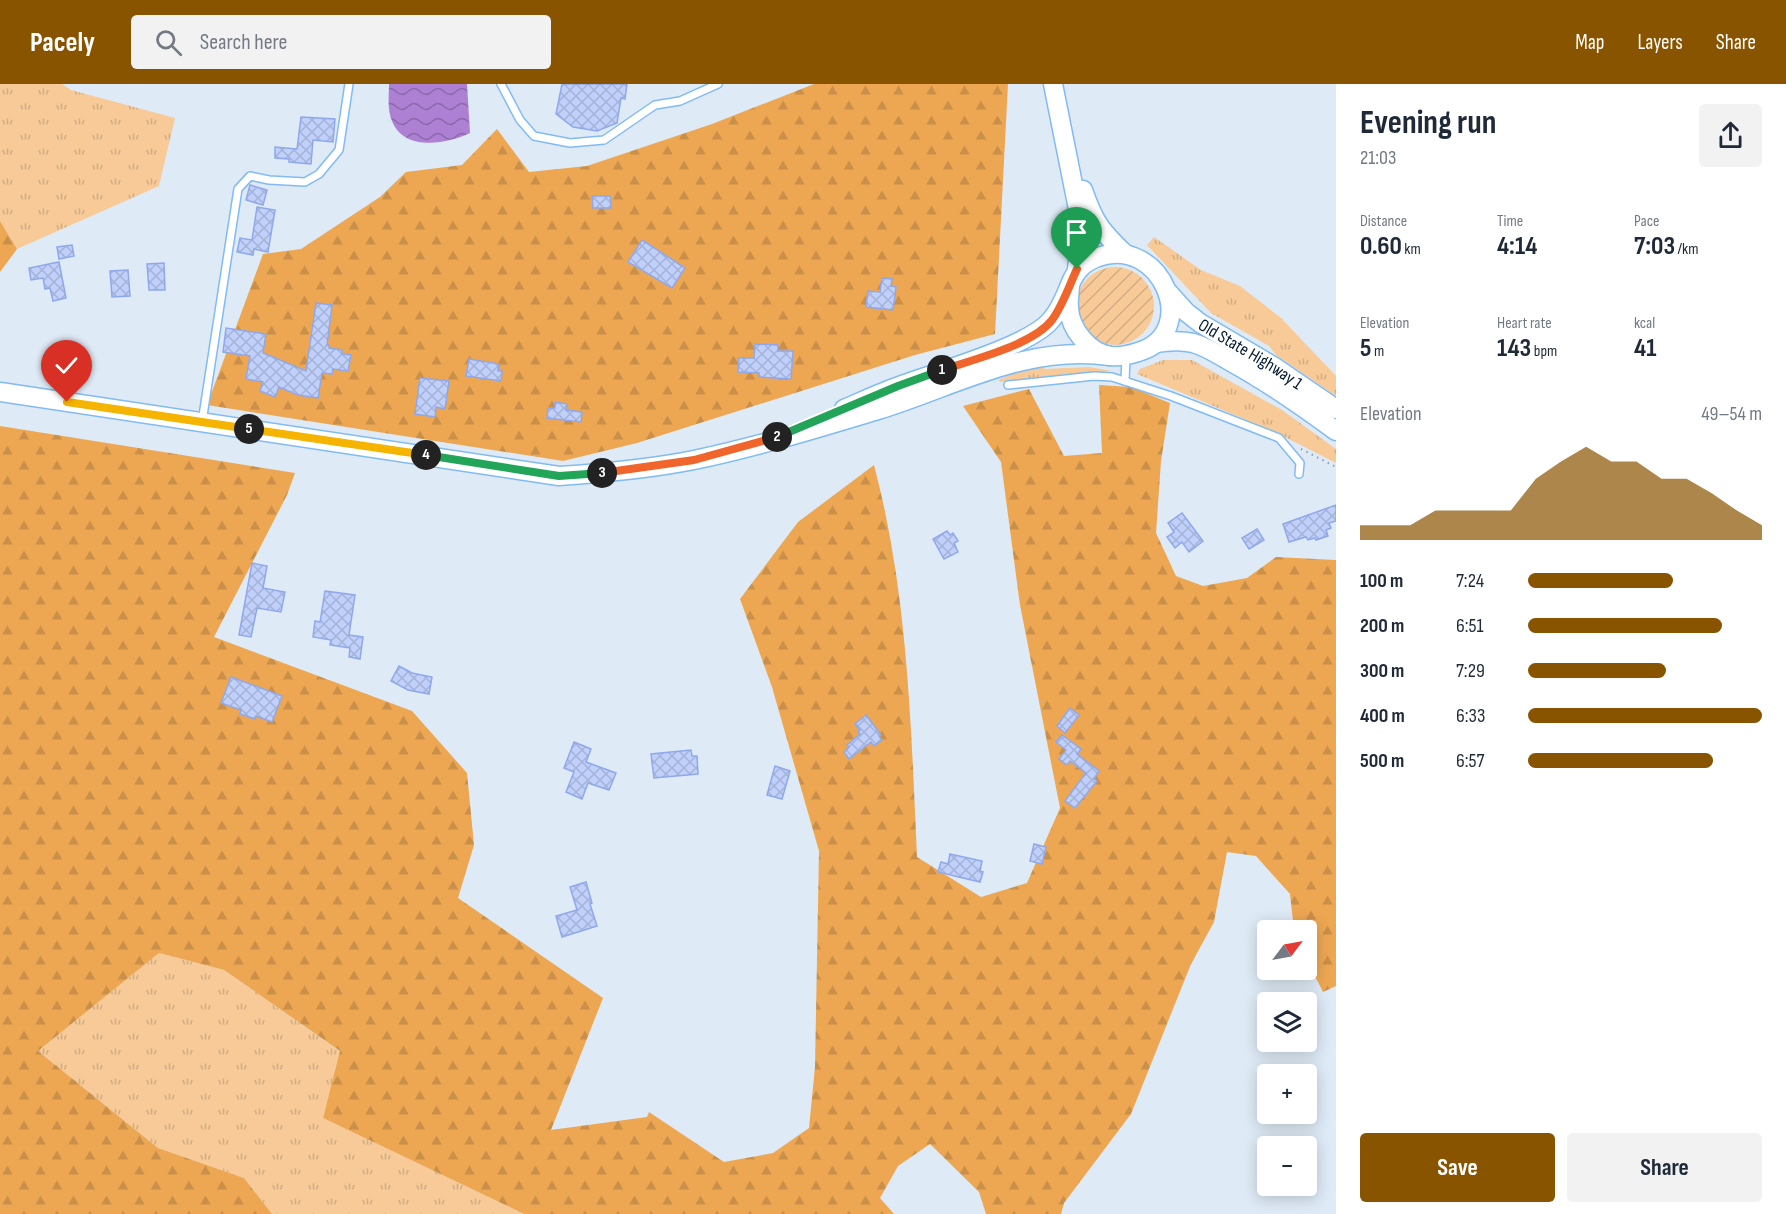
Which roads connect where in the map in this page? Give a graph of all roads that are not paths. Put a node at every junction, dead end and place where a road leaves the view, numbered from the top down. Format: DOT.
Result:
graph roads {
  1 [pos="349,84"];
  2 [pos="501,84"];
  3 [pos="718,84"];
  4 [pos="1053,84"];
  5 [pos="1062,132"];
  6 [pos="1124,253"];
  7 [pos="1074,277"];
  8 [pos="1168,292"];
  9 [pos="1156,343"];
  10 [pos="1118,356"];
  11 [pos="1125,381"];
  12 [pos="1008,385"];
  13 [pos="0,392"];
  14 [pos="1336,409"];
  15 [pos="202,422"];
  16 [pos="1336,431"];
  17 [pos="767,441"];
  18 [pos="1299,474"];
  1 -- 15 [label="lane"];
  2 -- 3 [label="lane"];
  4 -- 5 [label="main road"];
  5 -- 6 [label="main road"];
  5 -- 7 [label="main road"];
  6 -- 7 [label="main road"];
  6 -- 8 [label="main road"];
  7 -- 10 [label="main road"];
  7 -- 17 [label="main road"];
  8 -- 9 [label="main road"];
  8 -- 14 [label="main road, Old State Highway 1"];
  9 -- 10 [label="main road"];
  9 -- 16 [label="main road, Old State Highway 1"];
  10 -- 11 [label="lane"];
  10 -- 17 [label="main road"];
  11 -- 12 [label="lane"];
  11 -- 18 [label="lane"];
  13 -- 15 [label="main road"];
  15 -- 17 [label="main road"];
}
